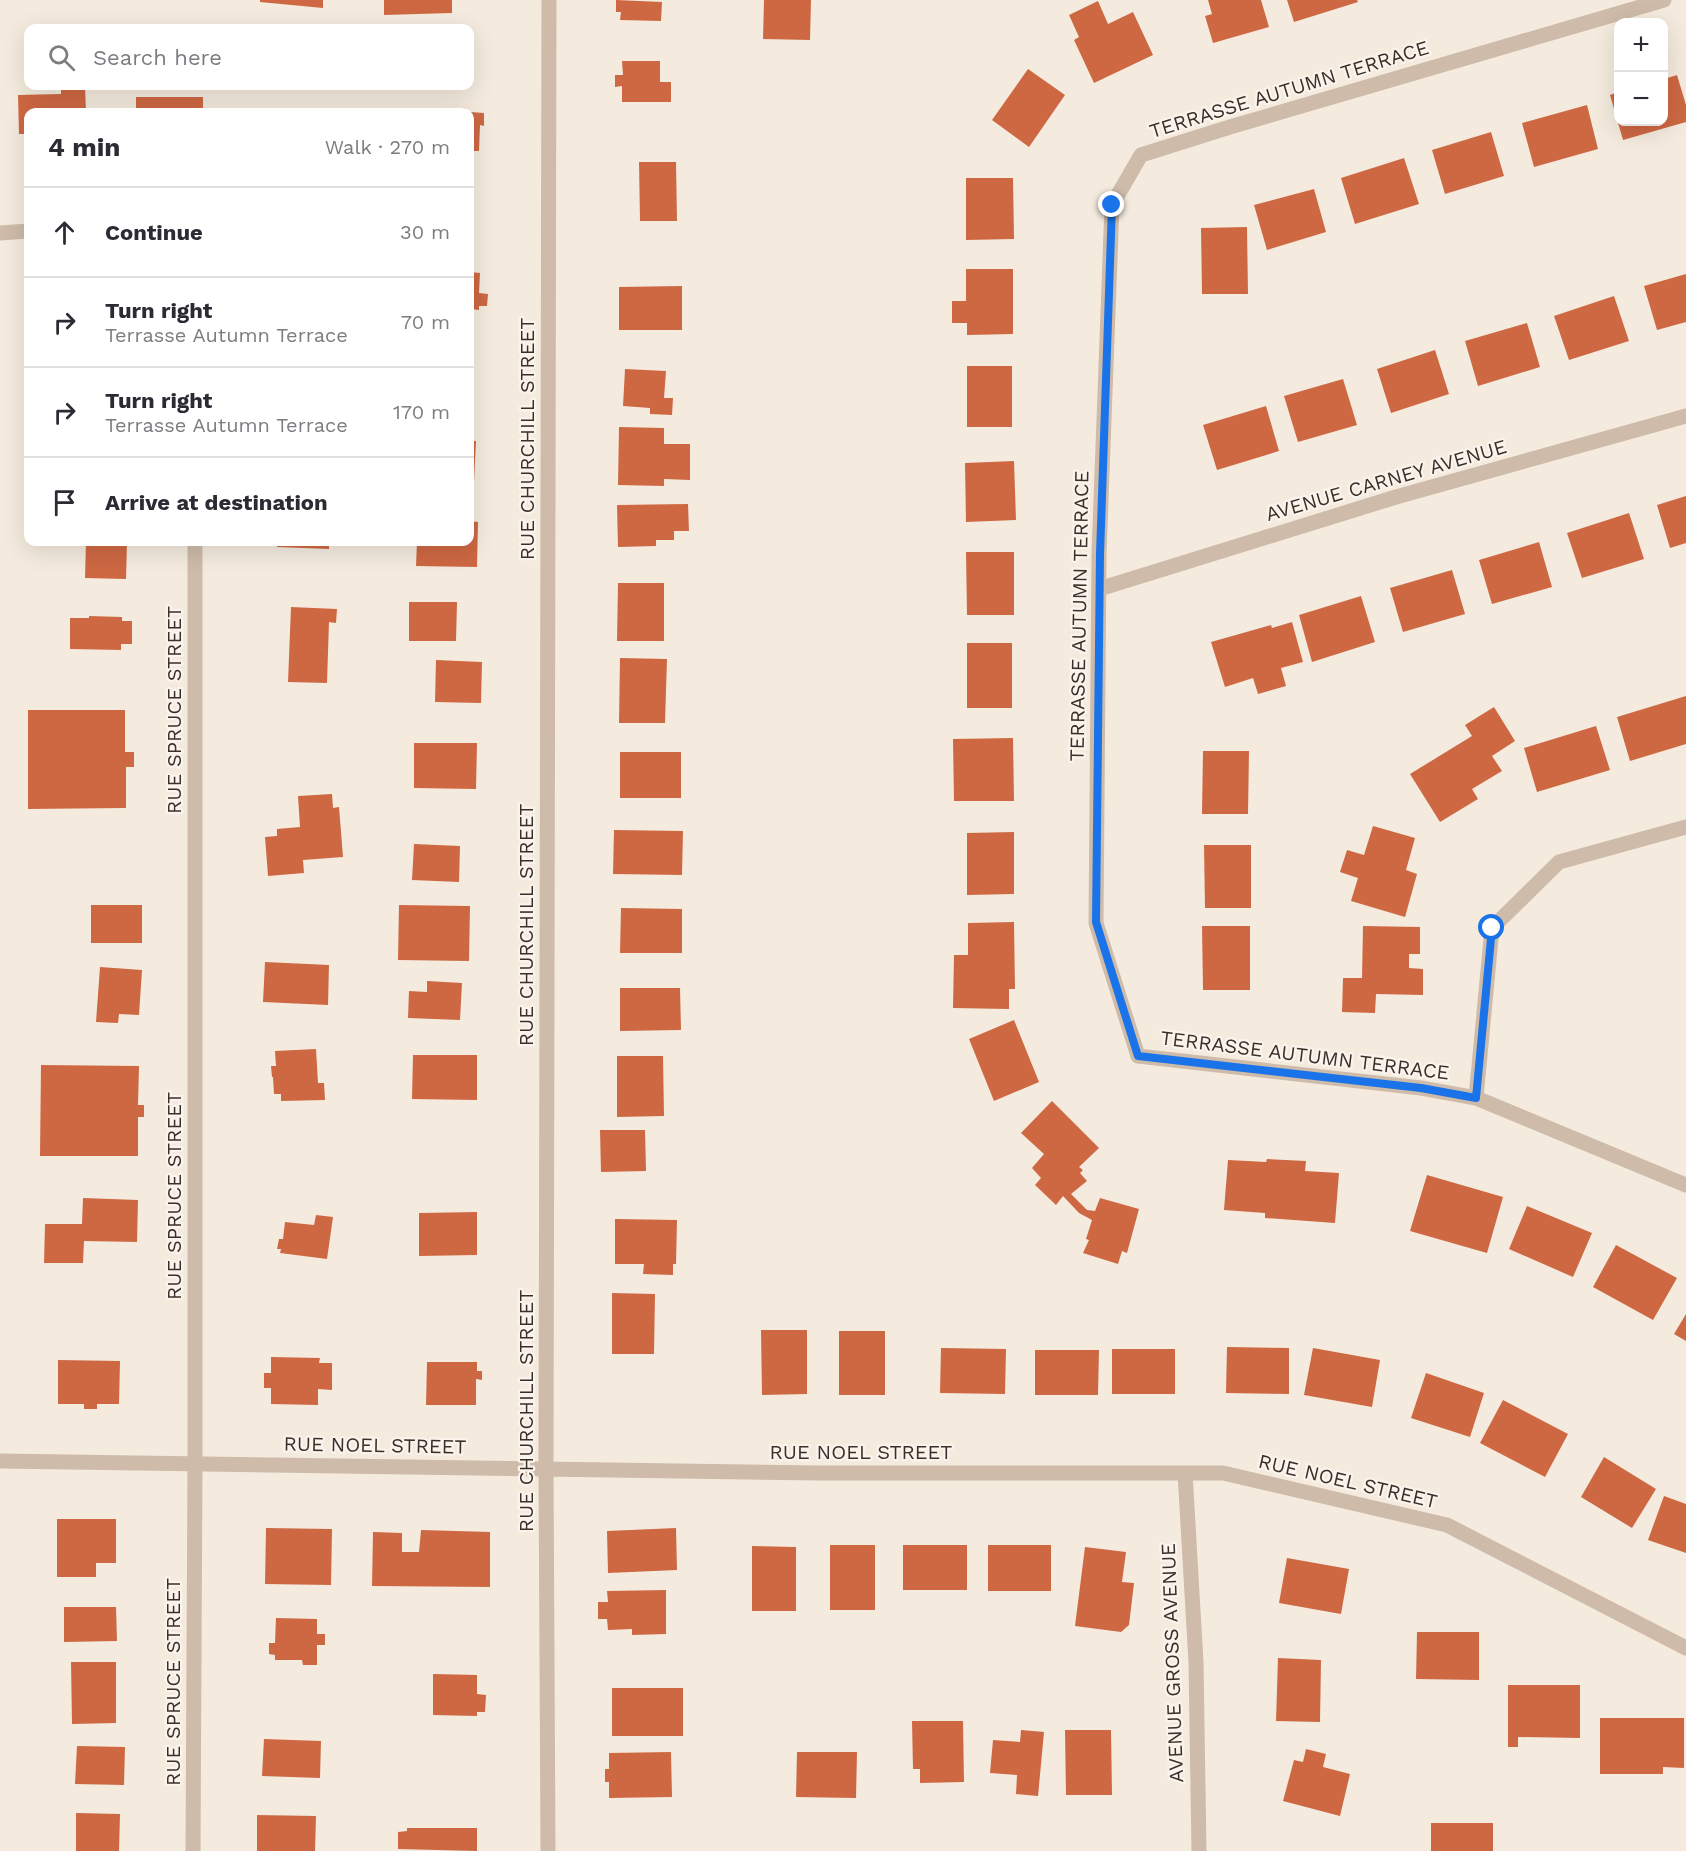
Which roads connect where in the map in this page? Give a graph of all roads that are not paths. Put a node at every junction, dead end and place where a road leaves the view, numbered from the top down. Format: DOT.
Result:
graph roads {
  1 [pos="549,0"];
  2 [pos="1664,0"];
  3 [pos="24,231"];
  4 [pos="0,233"];
  5 [pos="1686,416"];
  6 [pos="195,546"];
  7 [pos="1099,589"];
  8 [pos="1686,827"];
  9 [pos="1476,1098"];
  10 [pos="1686,1185"];
  11 [pos="0,1461"];
  12 [pos="195,1463"];
  13 [pos="546,1469"];
  14 [pos="1185,1473"];
  15 [pos="1686,1648"];
  16 [pos="193,1851"];
  17 [pos="548,1851"];
  18 [pos="1199,1851"];
  1 -- 13 [label="street, RUE CHURCHILL STREET"];
  2 -- 7 [label="street, TERRASSE AUTUMN TERRACE"];
  3 -- 4 [label="street"];
  5 -- 7 [label="street, AVENUE CARNEY AVENUE"];
  6 -- 12 [label="street, RUE SPRUCE STREET"];
  7 -- 9 [label="street, TERRASSE AUTUMN TERRACE"];
  8 -- 9 [label="street"];
  9 -- 10 [label="street, TERRASSE AUTUMN TERRACE"];
  11 -- 12 [label="street, RUE NOEL STREET"];
  12 -- 13 [label="street, RUE NOEL STREET"];
  12 -- 16 [label="street, RUE SPRUCE STREET"];
  13 -- 14 [label="street, RUE NOEL STREET"];
  13 -- 17 [label="street, RUE CHURCHILL STREET"];
  14 -- 15 [label="street, RUE NOEL STREET"];
  14 -- 18 [label="street, AVENUE GROSS AVENUE"];
}
